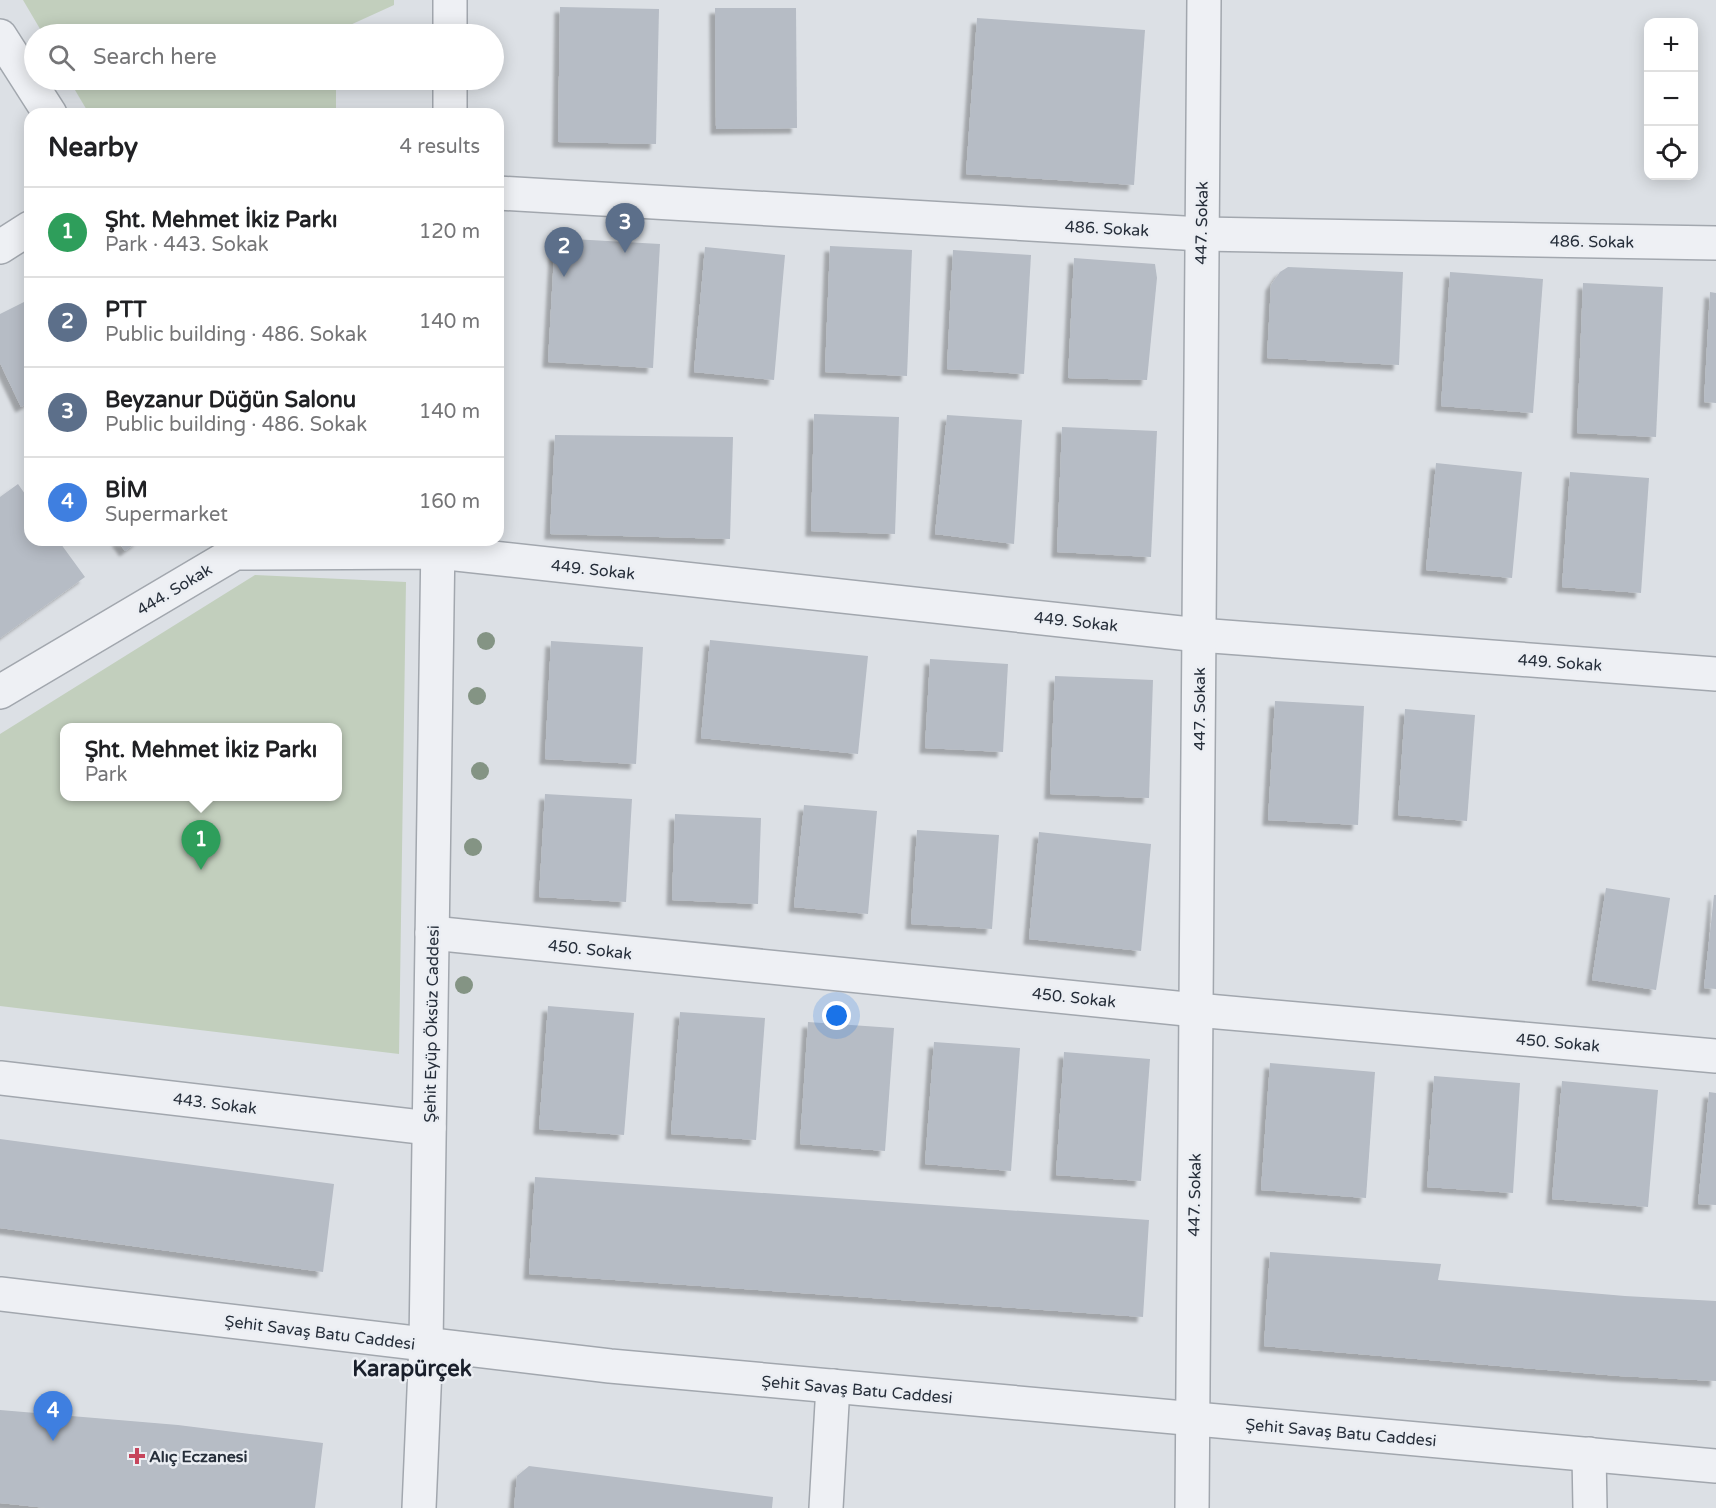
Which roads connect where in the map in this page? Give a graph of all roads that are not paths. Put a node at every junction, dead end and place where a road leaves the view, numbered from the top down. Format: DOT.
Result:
graph roads {
  1 [pos="450,0"];
  2 [pos="1204,0"];
  3 [pos="450,24"];
  4 [pos="0,36"];
  5 [pos="24,73"];
  6 [pos="35,90"];
  7 [pos="450,90"];
  8 [pos="46,108"];
  9 [pos="450,108"];
  10 [pos="504,193"];
  11 [pos="24,232"];
  12 [pos="1201,234"];
  13 [pos="1716,243"];
  14 [pos="0,247"];
  15 [pos="438,546"];
  16 [pos="1199,635"];
  17 [pos="1716,674"];
  18 [pos="0,692"];
  19 [pos="432,933"];
  20 [pos="1196,1010"];
  21 [pos="1716,1056"];
  22 [pos="0,1078"];
  23 [pos="429,1128"];
  24 [pos="0,1294"];
  25 [pos="426,1344"];
  26 [pos="833,1386"];
  27 [pos="1192,1419"];
  28 [pos="1589,1454"];
  29 [pos="1716,1466"];
  30 [pos="418,1508"];
  31 [pos="826,1508"];
  32 [pos="1192,1508"];
  33 [pos="1590,1508"];
  1 -- 3 [label="street"];
  2 -- 12 [label="street, 447. Sokak"];
  4 -- 5 [label="street"];
  6 -- 8 [label="street"];
  7 -- 9 [label="street"];
  10 -- 12 [label="street, 486. Sokak"];
  11 -- 14 [label="street"];
  12 -- 13 [label="street, 486. Sokak"];
  12 -- 16 [label="street, 447. Sokak"];
  15 -- 16 [label="street, 449. Sokak"];
  15 -- 18 [label="street, 444. Sokak"];
  15 -- 19 [label="street, Şehit Eyüp Öksüz Caddesi"];
  16 -- 17 [label="street, 449. Sokak"];
  16 -- 20 [label="street, 447. Sokak"];
  19 -- 20 [label="street, 450. Sokak"];
  19 -- 23 [label="street, Şehit Eyüp Öksüz Caddesi"];
  20 -- 21 [label="street, 450. Sokak"];
  20 -- 27 [label="street, 447. Sokak"];
  22 -- 23 [label="street, 443. Sokak"];
  23 -- 25 [label="street, Şehit Eyüp Öksüz Caddesi"];
  24 -- 25 [label="street, Şehit Savaş Batu Caddesi"];
  25 -- 26 [label="street, Şehit Savaş Batu Caddesi"];
  25 -- 30 [label="street, Şehit Eyüp Öksüz Caddesi"];
  26 -- 27 [label="street, Şehit Savaş Batu Caddesi"];
  26 -- 31 [label="street"];
  27 -- 28 [label="street, Şehit Savaş Batu Caddesi"];
  27 -- 32 [label="street, 447. Sokak"];
  28 -- 29 [label="street, Şehit Savaş Batu Caddesi"];
  28 -- 33 [label="street"];
}
